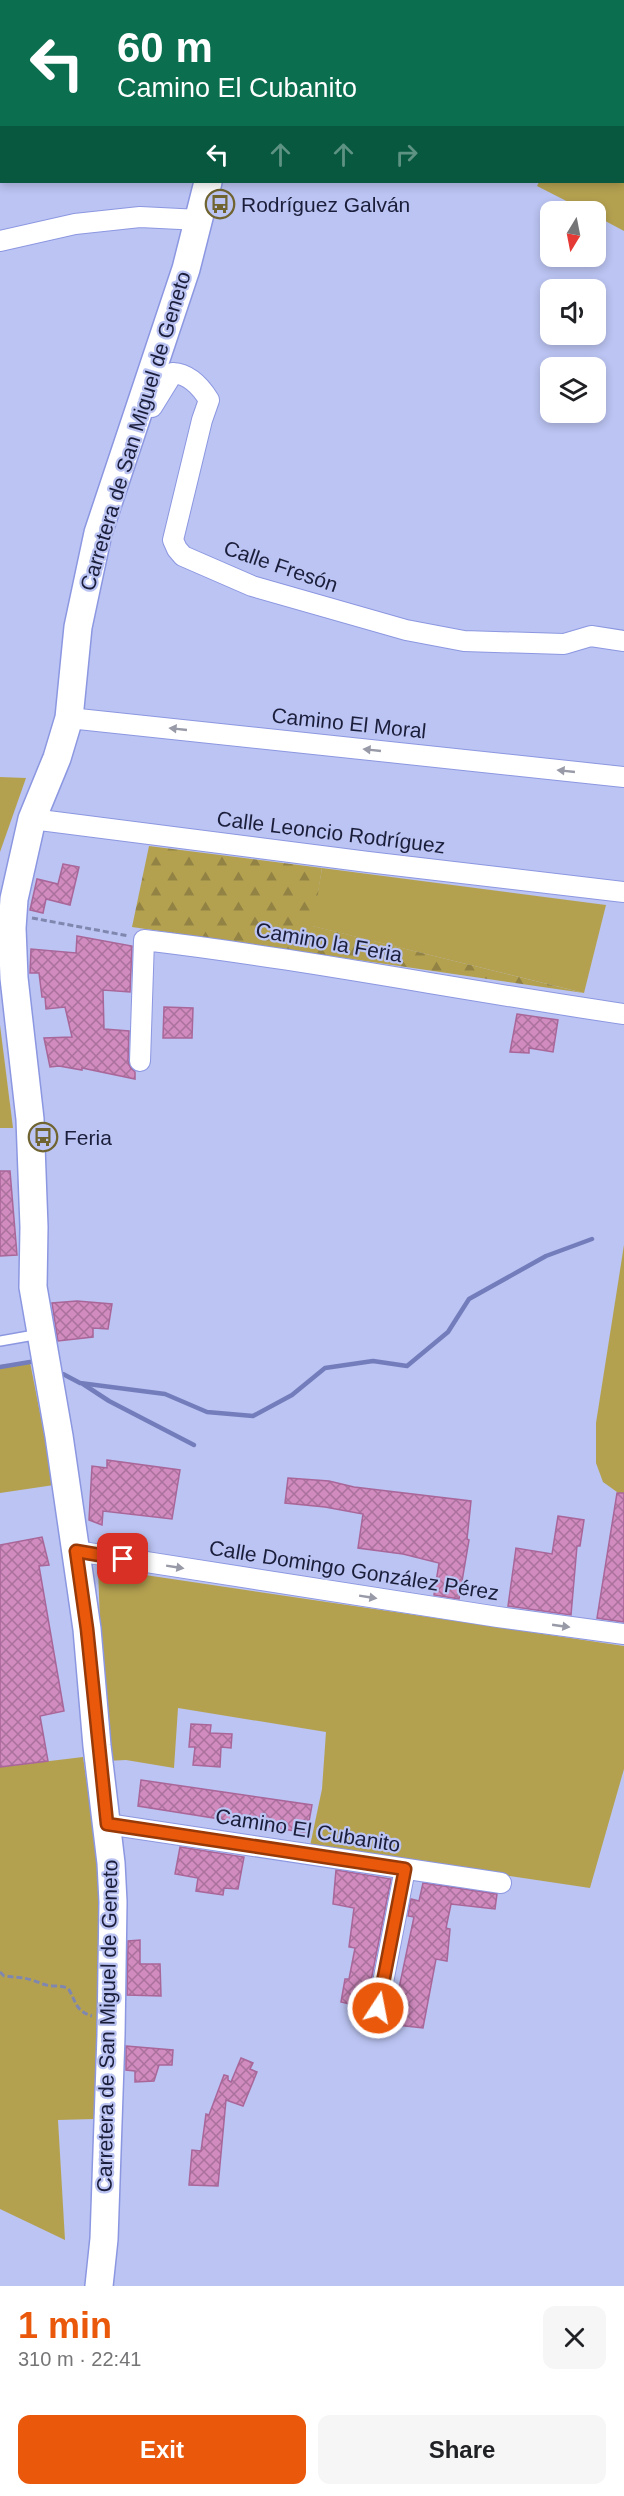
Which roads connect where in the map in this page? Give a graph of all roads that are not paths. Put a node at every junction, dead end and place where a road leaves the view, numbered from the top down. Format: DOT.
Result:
graph roads {
  1 [pos="208,183"];
  2 [pos="200,220"];
  3 [pos="0,241"];
  4 [pos="141,402"];
  5 [pos="624,641"];
  6 [pos="69,718"];
  7 [pos="624,777"];
  8 [pos="32,819"];
  9 [pos="624,892"];
  10 [pos="624,1014"];
  11 [pos="140,1061"];
  12 [pos="40,1334"];
  13 [pos="0,1341"];
  14 [pos="76,1551"];
  15 [pos="624,1634"];
  16 [pos="107,1824"];
  17 [pos="405,1869"];
  18 [pos="501,1883"];
  19 [pos="378,2008"];
  20 [pos="99,2286"];
  1 -- 2 [label="main road, Carretera de San Miguel de Geneto"];
  2 -- 3 [label="street"];
  2 -- 4 [label="main road, Carretera de San Miguel de Geneto"];
  4 -- 5 [label="street, Calle Fresón"];
  4 -- 6 [label="main road, Carretera de San Miguel de Geneto"];
  7 -- 6 [label="street, Camino El Moral, one-way"];
  6 -- 8 [label="main road, Carretera de San Miguel de Geneto"];
  8 -- 9 [label="street, Calle Leoncio Rodríguez"];
  8 -- 12 [label="main road, Carretera de San Miguel de Geneto"];
  10 -- 11 [label="street, Camino la Feria"];
  12 -- 13 [label="lane"];
  12 -- 14 [label="main road, Carretera de San Miguel de Geneto"];
  14 -- 15 [label="street, Calle Domingo González Pérez, one-way"];
  14 -- 16 [label="main road, Carretera de San Miguel de Geneto"];
  16 -- 17 [label="street, Camino El Cubanito"];
  16 -- 20 [label="main road, Carretera de San Miguel de Geneto"];
  17 -- 18 [label="street, Camino El Cubanito"];
  17 -- 19 [label="street"];
}
